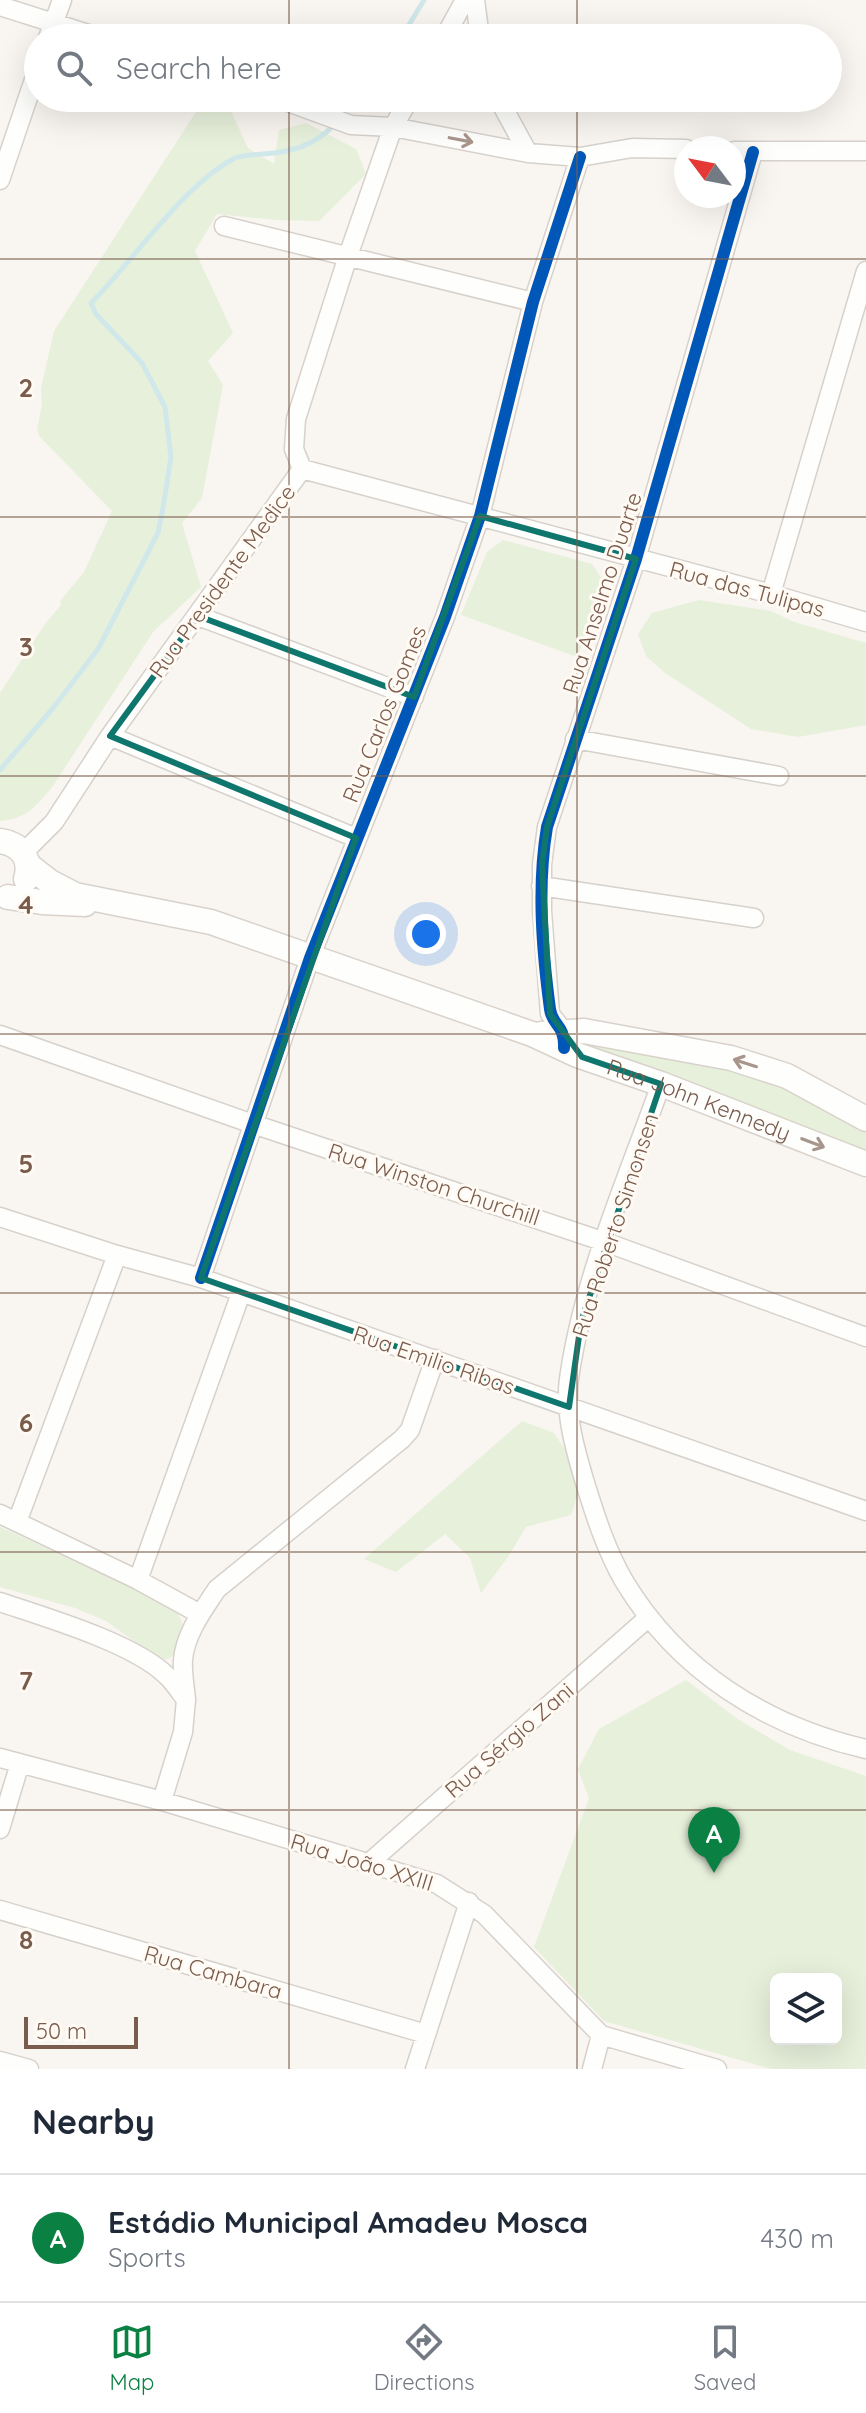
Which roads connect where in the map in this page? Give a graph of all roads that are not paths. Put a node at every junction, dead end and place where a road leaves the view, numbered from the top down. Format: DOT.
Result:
graph roads {
  1 [pos="62,0"];
  2 [pos="465,0"];
  3 [pos="475,0"];
  4 [pos="0,6"];
  5 [pos="38,24"];
  6 [pos="53,24"];
  7 [pos="452,24"];
  8 [pos="478,24"];
  9 [pos="24,109"];
  10 [pos="317,112"];
  11 [pos="402,112"];
  12 [pos="506,112"];
  13 [pos="393,127"];
  14 [pos="674,149"];
  15 [pos="746,151"];
  16 [pos="866,151"];
  17 [pos="528,153"];
  18 [pos="580,157"];
  19 [pos="0,180"];
  20 [pos="729,208"];
  21 [pos="224,226"];
  22 [pos="348,256"];
  23 [pos="866,271"];
  24 [pos="533,302"];
  25 [pos="302,469"];
  26 [pos="480,516"];
  27 [pos="636,559"];
  28 [pos="771,594"];
  29 [pos="198,616"];
  30 [pos="866,622"];
  31 [pos="414,697"];
  32 [pos="110,736"];
  33 [pos="575,739"];
  34 [pos="779,776"];
  35 [pos="356,838"];
  36 [pos="0,841"];
  37 [pos="26,859"];
  38 [pos="541,886"];
  39 [pos="4,898"];
  40 [pos="109,903"];
  41 [pos="754,918"];
  42 [pos="310,958"];
  43 [pos="0,1035"];
  44 [pos="564,1040"];
  45 [pos="661,1084"];
  46 [pos="866,1119"];
  47 [pos="253,1124"];
  48 [pos="866,1164"];
  49 [pos="0,1217"];
  50 [pos="605,1242"];
  51 [pos="117,1255"];
  52 [pos="201,1278"];
  53 [pos="241,1293"];
  54 [pos="866,1337"];
  55 [pos="435,1359"];
  56 [pos="569,1407"];
  57 [pos="866,1511"];
  58 [pos="9,1518"];
  59 [pos="138,1580"];
  60 [pos="0,1602"];
  61 [pos="200,1614"];
  62 [pos="649,1617"];
  63 [pos="186,1700"];
  64 [pos="866,1749"];
  65 [pos="0,1758"];
  66 [pos="20,1763"];
  67 [pos="162,1801"];
  68 [pos="0,1829"];
  69 [pos="369,1863"];
  70 [pos="469,1902"];
  71 [pos="0,1910"];
  72 [pos="426,2034"];
  73 [pos="601,2035"];
  74 [pos="0,2061"];
  75 [pos="29,2069"];
  76 [pos="415,2069"];
  77 [pos="592,2069"];
  78 [pos="717,2069"];
  1 -- 6 [label="street"];
  2 -- 7 [label="street"];
  3 -- 8 [label="street"];
  4 -- 5 [label="street"];
  9 -- 19 [label="street"];
  10 -- 13 [label="street"];
  11 -- 13 [label="street, Rua Presidente Medice"];
  12 -- 17 [label="street"];
  13 -- 17 [label="street, one-way"];
  13 -- 22 [label="street, Rua Presidente Medice"];
  14 -- 18 [label="street"];
  15 -- 16 [label="street"];
  17 -- 18 [label="street"];
  18 -- 24 [label="street, Rua Carlos Gomes"];
  20 -- 27 [label="street, Rua Anselmo Duarte"];
  21 -- 22 [label="street"];
  22 -- 24 [label="street"];
  22 -- 25 [label="street, Rua Presidente Medice"];
  23 -- 28 [label="street"];
  24 -- 26 [label="street, Rua Carlos Gomes"];
  25 -- 26 [label="street, Rua das Tulipas"];
  25 -- 29 [label="street, Rua Presidente Medice"];
  26 -- 27 [label="street, Rua das Tulipas"];
  26 -- 31 [label="street, Rua Carlos Gomes"];
  27 -- 28 [label="street, Rua das Tulipas"];
  27 -- 33 [label="street, Rua Anselmo Duarte"];
  28 -- 30 [label="street, Rua das Tulipas"];
  29 -- 31 [label="street"];
  29 -- 32 [label="street, Rua Presidente Medice"];
  31 -- 35 [label="street, Rua Carlos Gomes"];
  32 -- 35 [label="street"];
  32 -- 37 [label="street, Rua Presidente Medice"];
  33 -- 34 [label="street"];
  33 -- 38 [label="street, Rua Anselmo Duarte"];
  35 -- 42 [label="street, Rua Carlos Gomes"];
  36 -- 37 [label="street, Rua John Kennedy"];
  37 -- 39 [label="street"];
  37 -- 40 [label="street, Rua John Kennedy"];
  38 -- 41 [label="street"];
  38 -- 44 [label="street, Rua Anselmo Duarte"];
  39 -- 40 [label="street, Rua John Kennedy"];
  40 -- 42 [label="street, Rua John Kennedy"];
  42 -- 44 [label="street, Rua John Kennedy"];
  42 -- 47 [label="street, Rua Carlos Gomes"];
  43 -- 47 [label="street, Rua Winston Churchill"];
  44 -- 45 [label="street, Rua John Kennedy"];
  46 -- 44 [label="street, Rua John Kennedy, one-way"];
  45 -- 48 [label="street, Rua John Kennedy, one-way"];
  45 -- 50 [label="street, Rua Roberto Simonsen"];
  47 -- 50 [label="street, Rua Winston Churchill"];
  47 -- 52 [label="street, Rua Carlos Gomes"];
  49 -- 51 [label="street, Rua Emilio Ribas"];
  50 -- 54 [label="street, Rua Winston Churchill"];
  50 -- 56 [label="street, Rua Roberto Simonsen"];
  51 -- 52 [label="street, Rua Emilio Ribas"];
  51 -- 58 [label="street"];
  52 -- 53 [label="street, Rua Emilio Ribas"];
  53 -- 55 [label="street, Rua Emilio Ribas"];
  53 -- 59 [label="street"];
  55 -- 56 [label="street, Rua Emilio Ribas"];
  55 -- 61 [label="street"];
  56 -- 57 [label="street, Rua Emilio Ribas"];
  56 -- 62 [label="street, Rua Roberto Simonsen"];
  58 -- 59 [label="street"];
  59 -- 61 [label="street"];
  60 -- 63 [label="street"];
  61 -- 63 [label="street"];
  62 -- 64 [label="street, Rua Roberto Simonsen"];
  62 -- 69 [label="street, Rua Sérgio Zani"];
  63 -- 67 [label="street"];
  65 -- 66 [label="street, Rua João XXIII"];
  66 -- 67 [label="street, Rua João XXIII"];
  66 -- 68 [label="street"];
  67 -- 69 [label="street, Rua João XXIII"];
  69 -- 70 [label="street, Rua João XXIII"];
  70 -- 72 [label="street"];
  70 -- 73 [label="street, Rua João XXIII"];
  71 -- 72 [label="street, Rua Cambara"];
  72 -- 76 [label="street"];
  73 -- 77 [label="street"];
  73 -- 78 [label="street, Rua João XXIII"];
  74 -- 75 [label="street"];
}
